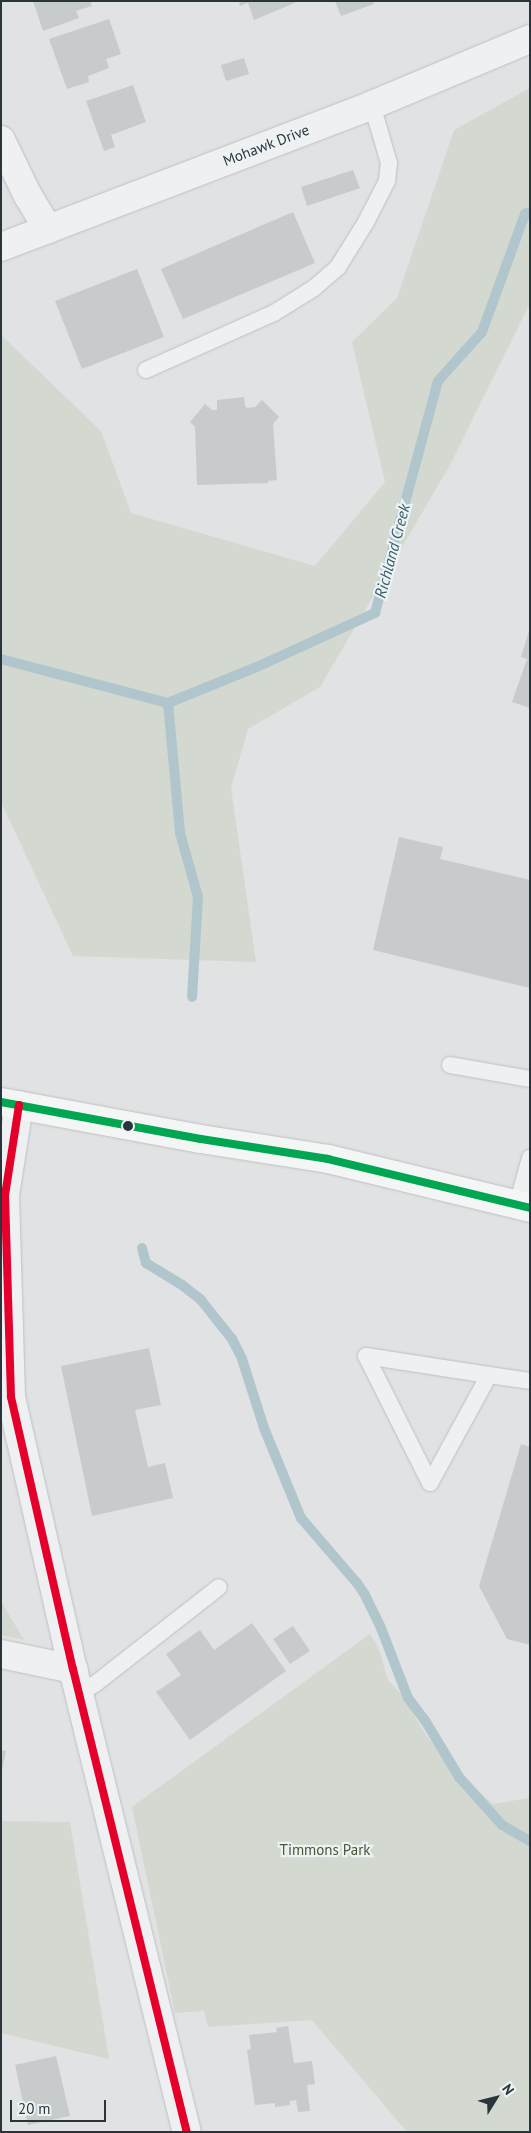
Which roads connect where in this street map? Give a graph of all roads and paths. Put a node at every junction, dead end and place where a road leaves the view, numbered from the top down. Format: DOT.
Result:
graph roads {
  1 [pos="530,39"];
  2 [pos="372,105"];
  3 [pos="1,140"];
  4 [pos="48,229"];
  5 [pos="1,247"];
  6 [pos="146,370"];
  7 [pos="450,1065"];
  8 [pos="530,1080"];
  9 [pos="10,1103"];
  10 [pos="530,1158"];
  11 [pos="523,1207"];
  12 [pos="6,1350"];
  13 [pos="490,1375"];
  14 [pos="530,1381"];
  15 [pos="219,1587"];
  16 [pos="1,1654"];
  17 [pos="76,1681"];
  18 [pos="187,2132"];
  1 -- 2 [label="street, Mohawk Drive"];
  2 -- 4 [label="street, Mohawk Drive"];
  2 -- 6 [label="lane"];
  3 -- 4 [label="street"];
  4 -- 5 [label="street, Mohawk Drive"];
  7 -- 8 [label="lane"];
  9 -- 11 [label="main road"];
  9 -- 12 [label="street"];
  10 -- 11 [label="lane"];
  12 -- 17 [label="street"];
  13 -- 13 [label="lane"];
  13 -- 14 [label="lane"];
  15 -- 17 [label="lane"];
  16 -- 17 [label="street"];
  17 -- 18 [label="street"];
}
